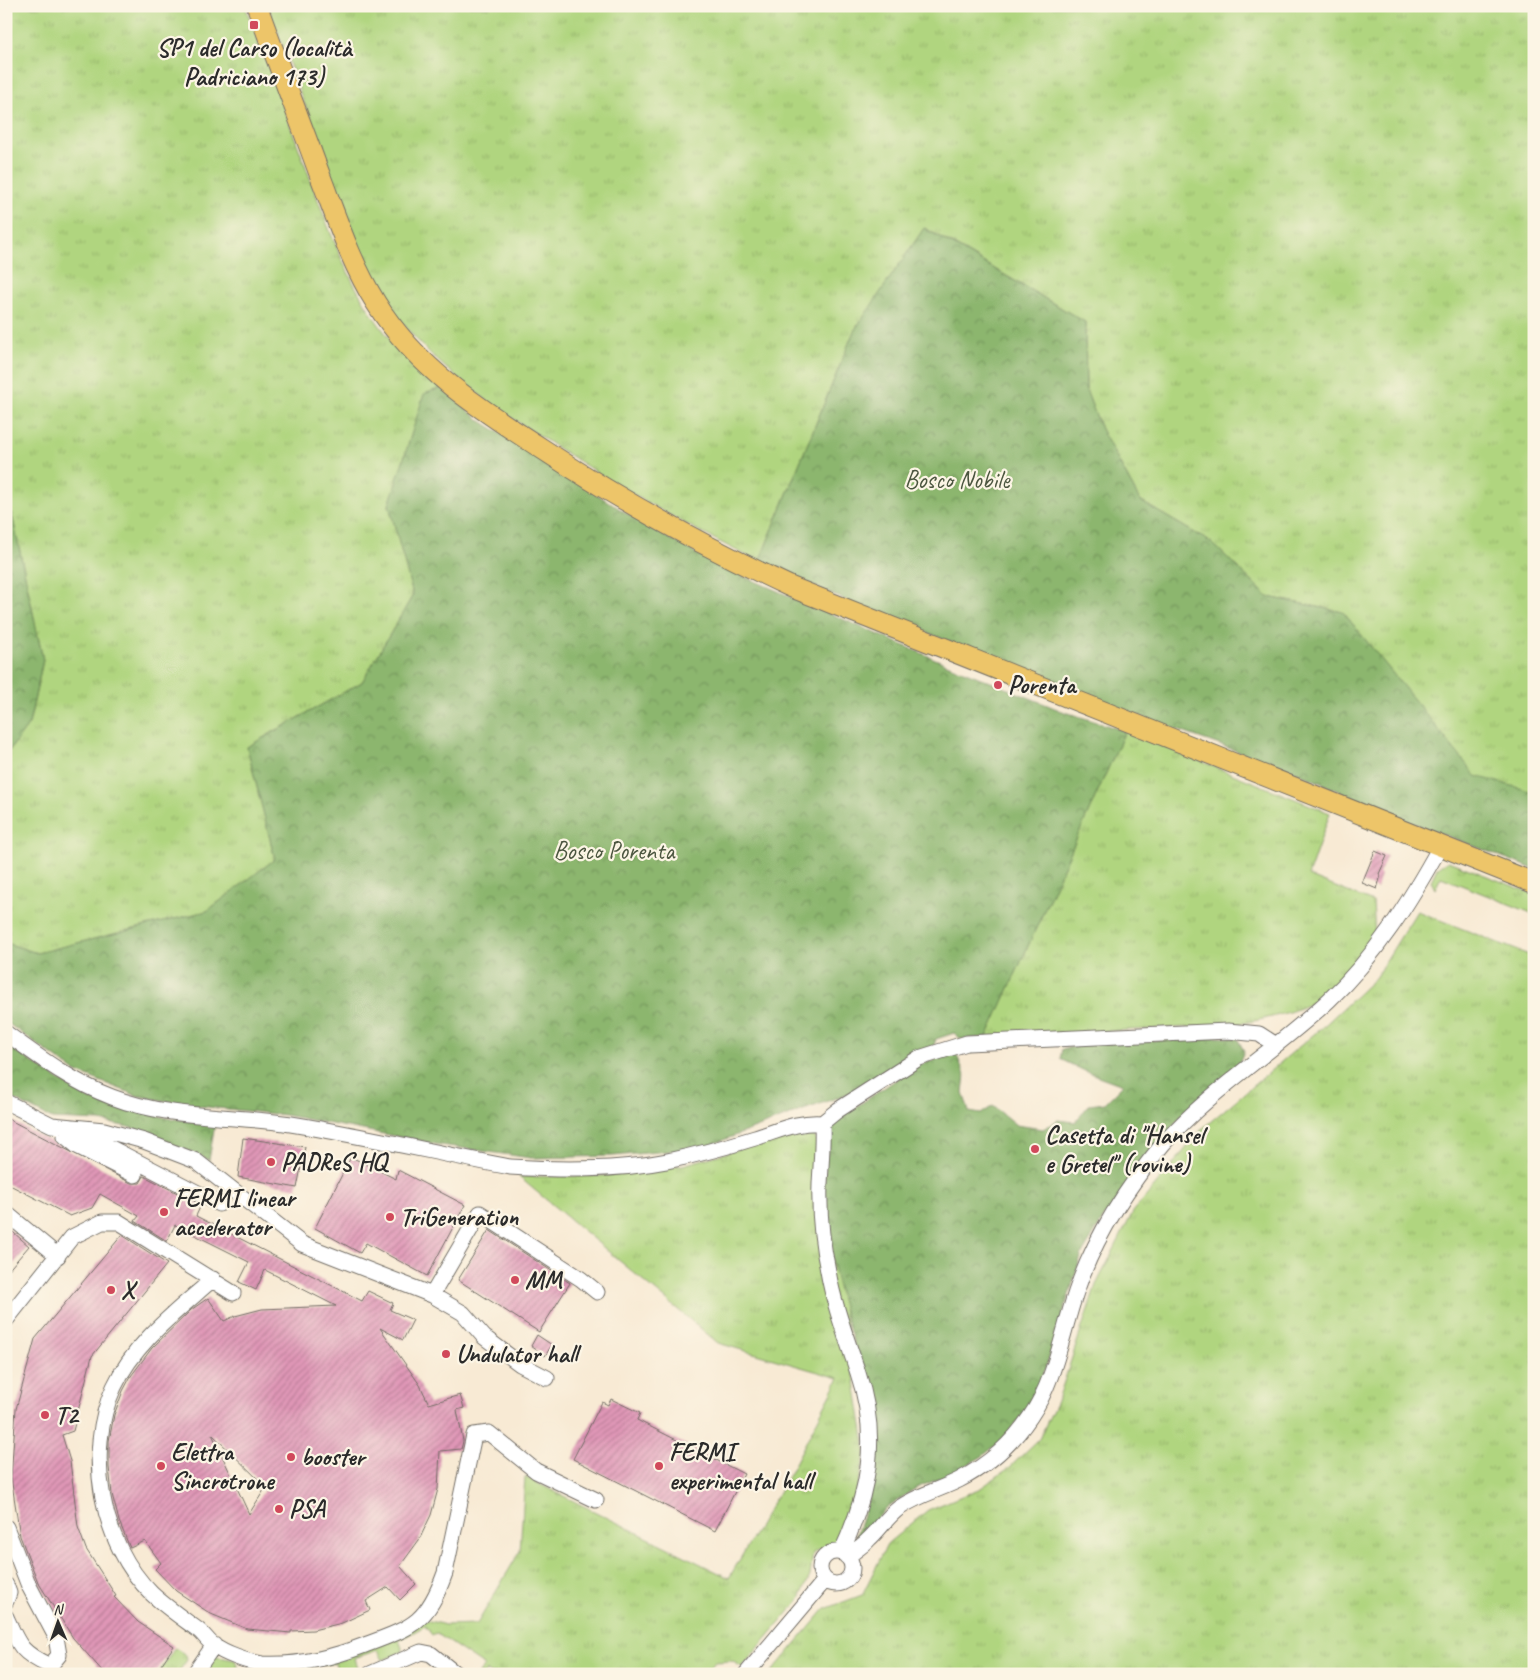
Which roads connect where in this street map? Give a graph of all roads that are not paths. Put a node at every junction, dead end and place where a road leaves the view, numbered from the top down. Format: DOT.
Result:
graph roads {
  1 [pos="257,6"];
  2 [pos="1441,845"];
  3 [pos="1534,883"];
  4 [pos="6,1033"];
  5 [pos="1276,1045"];
  6 [pos="6,1102"];
  7 [pos="822,1123"];
  8 [pos="52,1125"];
  9 [pos="135,1175"];
  10 [pos="220,1204"];
  11 [pos="6,1213"];
  12 [pos="58,1256"];
  13 [pos="213,1279"];
  14 [pos="596,1292"];
  15 [pos="233,1293"];
  16 [pos="432,1295"];
  17 [pos="6,1320"];
  18 [pos="547,1378"];
  19 [pos="596,1500"];
  20 [pos="6,1527"];
  21 [pos="844,1555"];
  22 [pos="825,1580"];
  23 [pos="6,1585"];
  24 [pos="6,1601"];
  25 [pos="6,1618"];
  26 [pos="214,1645"];
  27 [pos="49,1671"];
  28 [pos="374,1673"];
  29 [pos="194,1674"];
  30 [pos="457,1674"];
  31 [pos="746,1674"];
  1 -- 2 [label="main road"];
  2 -- 3 [label="main road"];
  2 -- 5 [label="street"];
  4 -- 7 [label="street"];
  5 -- 7 [label="street"];
  5 -- 21 [label="street"];
  6 -- 8 [label="street"];
  7 -- 21 [label="street"];
  8 -- 9 [label="street"];
  8 -- 10 [label="street"];
  8 -- 16 [label="street"];
  11 -- 12 [label="street"];
  12 -- 13 [label="street"];
  12 -- 17 [label="street"];
  13 -- 15 [label="street"];
  13 -- 26 [label="street"];
  14 -- 16 [label="street"];
  16 -- 18 [label="street"];
  19 -- 26 [label="street"];
  20 -- 27 [label="street"];
  21 -- 22 [label="street"];
  21 -- 22 [label="street"];
  22 -- 31 [label="street"];
  23 -- 24 [label="street"];
  25 -- 27 [label="street"];
  26 -- 29 [label="street"];
  28 -- 30 [label="street"];
}
